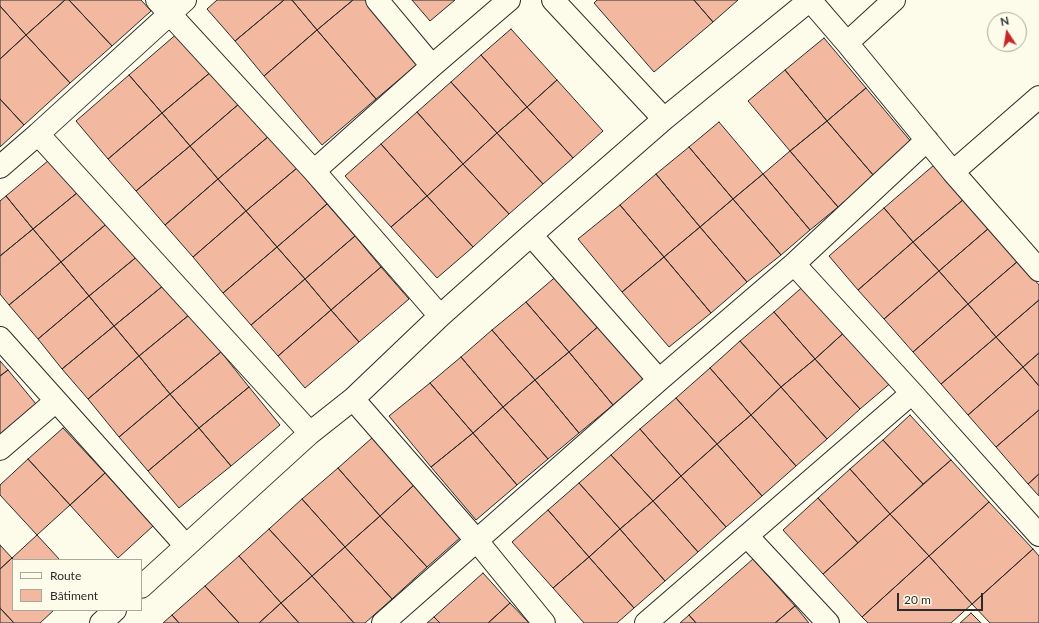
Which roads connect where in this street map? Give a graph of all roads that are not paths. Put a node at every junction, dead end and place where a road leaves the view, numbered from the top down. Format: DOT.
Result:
graph roads {
  1 [pos="376,0"];
  2 [pos="509,0"];
  3 [pos="553,0"];
  4 [pos="810,0"];
  5 [pos="894,0"];
  6 [pos="171,4"];
  7 [pos="847,43"];
  8 [pos="432,66"];
  9 [pos="1039,97"];
  10 [pos="664,119"];
  11 [pos="38,134"];
  12 [pos="927,140"];
  13 [pos="0,167"];
  14 [pos="314,171"];
  15 [pos="953,172"];
  16 [pos="531,235"];
  17 [pos="794,264"];
  18 [pos="1039,270"];
  19 [pos="440,316"];
  20 [pos="0,338"];
  21 [pos="659,380"];
  22 [pos="912,392"];
  23 [pos="353,399"];
  24 [pos="56,401"];
  25 [pos="310,433"];
  26 [pos="0,449"];
  27 [pos="1039,535"];
  28 [pos="748,536"];
  29 [pos="477,541"];
  30 [pos="186,546"];
  31 [pos="142,586"];
  32 [pos="383,623"];
  33 [pos="544,623"];
  34 [pos="646,623"];
  35 [pos="828,623"];
  1 -- 8 [label="street"];
  2 -- 8 [label="street"];
  3 -- 10 [label="street"];
  4 -- 7 [label="street"];
  4 -- 10 [label="street"];
  5 -- 7 [label="street"];
  6 -- 11 [label="street"];
  6 -- 14 [label="street"];
  7 -- 12 [label="street"];
  8 -- 14 [label="street"];
  9 -- 15 [label="street"];
  10 -- 16 [label="street"];
  11 -- 13 [label="street"];
  11 -- 25 [label="street"];
  12 -- 15 [label="street"];
  12 -- 17 [label="street"];
  14 -- 19 [label="street"];
  15 -- 18 [label="street"];
  16 -- 19 [label="street"];
  16 -- 21 [label="street"];
  17 -- 21 [label="street"];
  17 -- 22 [label="street"];
  19 -- 23 [label="street"];
  20 -- 24 [label="street"];
  21 -- 29 [label="street"];
  22 -- 27 [label="street"];
  22 -- 28 [label="street"];
  23 -- 25 [label="street"];
  23 -- 29 [label="street"];
  24 -- 26 [label="street"];
  24 -- 30 [label="street"];
  25 -- 30 [label="street"];
  28 -- 34 [label="street"];
  28 -- 35 [label="street"];
  29 -- 32 [label="street"];
  29 -- 33 [label="street"];
  30 -- 31 [label="street"];
}
